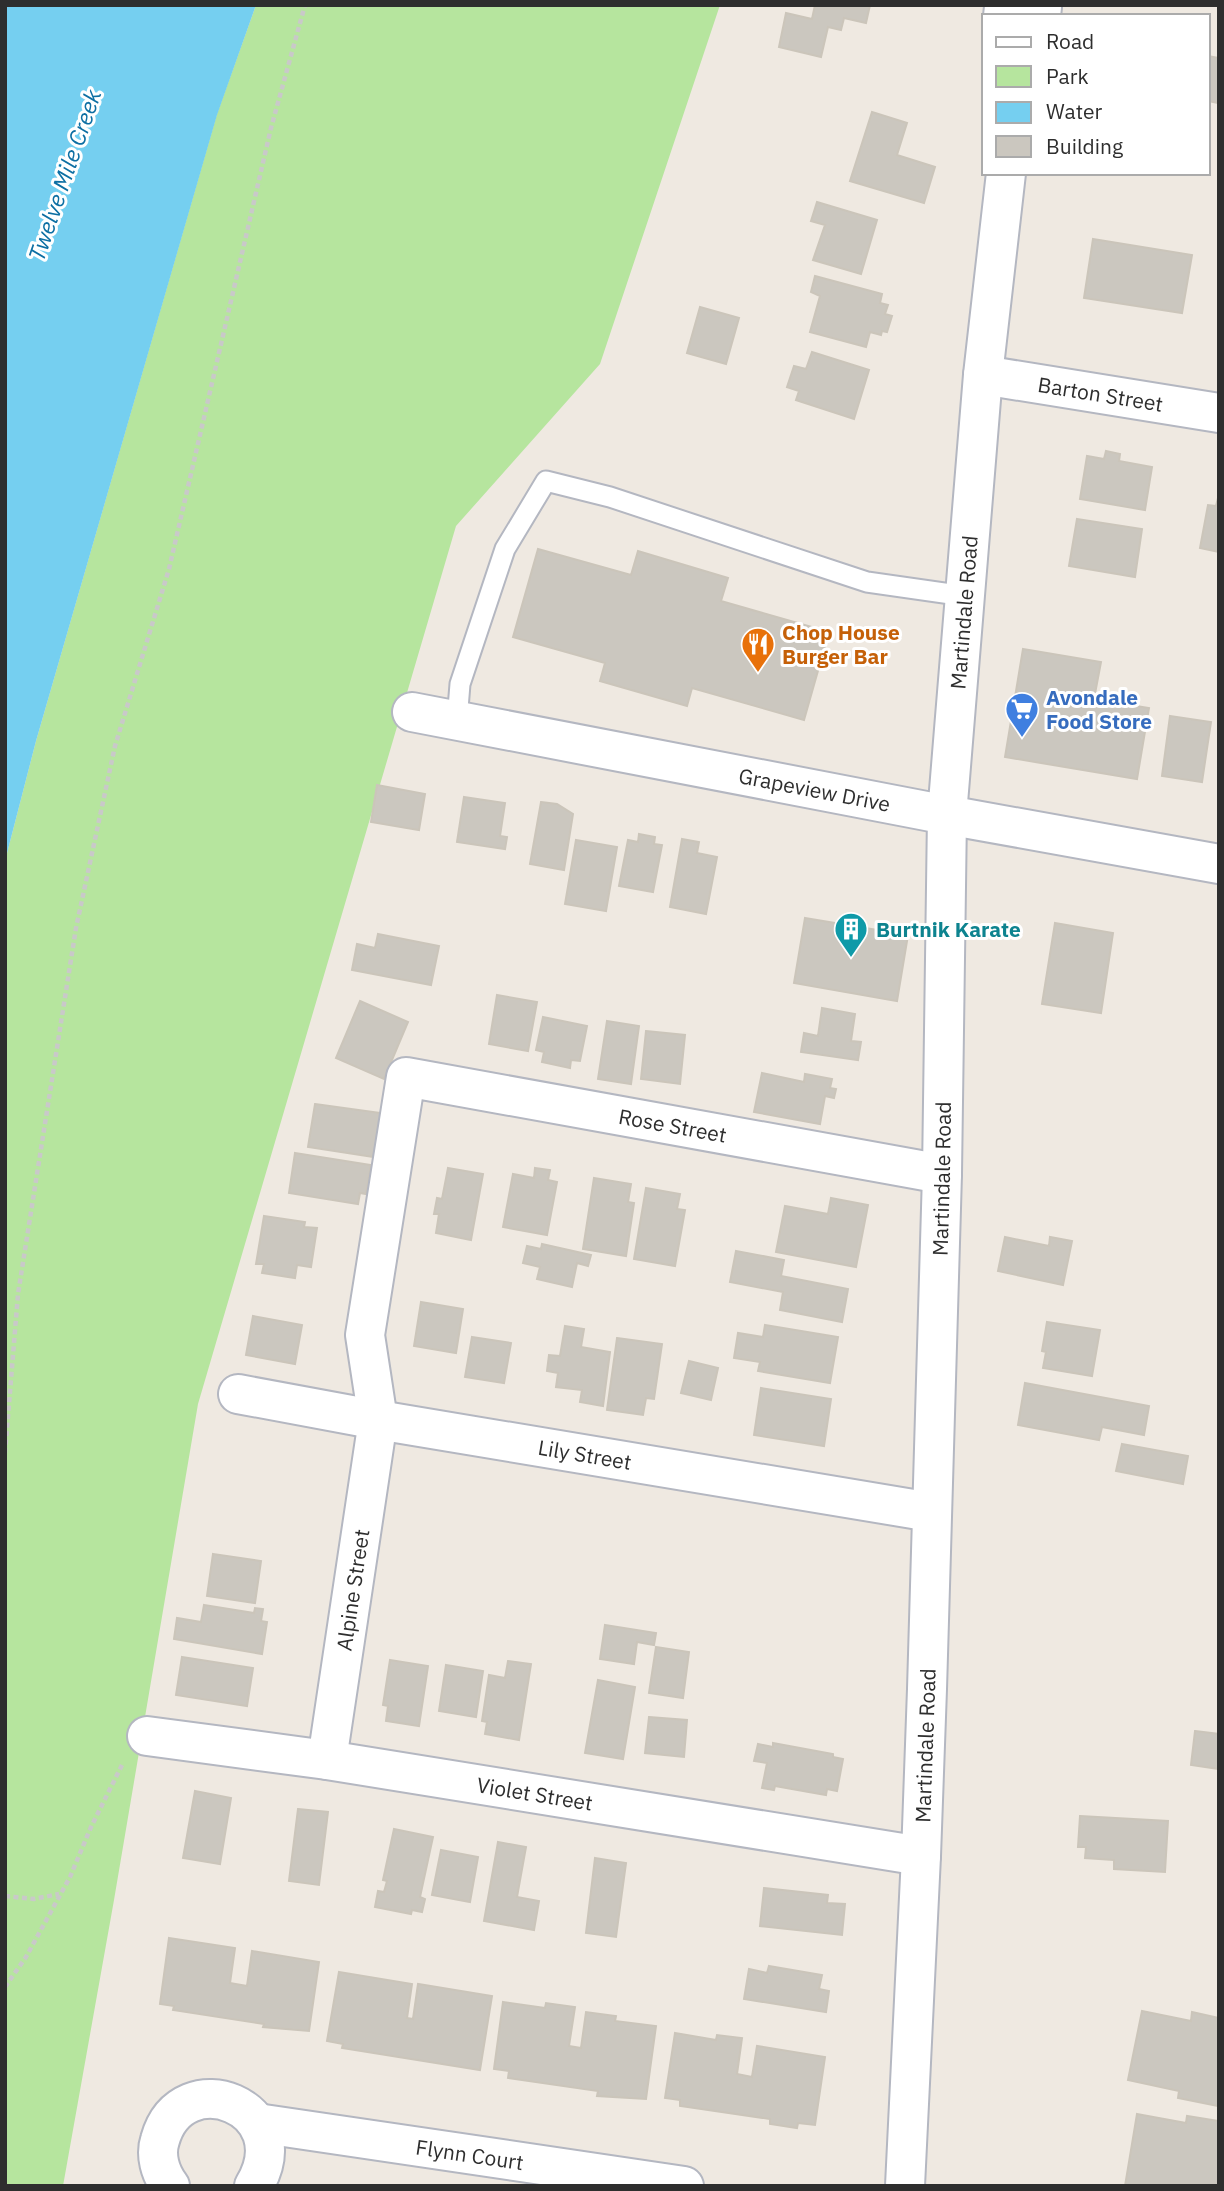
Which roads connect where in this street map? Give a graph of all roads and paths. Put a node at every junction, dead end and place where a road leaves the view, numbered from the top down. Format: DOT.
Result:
graph roads {
  1 [pos="305,5"];
  2 [pos="1006,175"];
  3 [pos="983,375"];
  4 [pos="1219,414"];
  5 [pos="965,596"];
  6 [pos="412,712"];
  7 [pos="457,721"];
  8 [pos="947,815"];
  9 [pos="1219,864"];
  10 [pos="406,1077"];
  11 [pos="942,1174"];
  12 [pos="238,1394"];
  13 [pos="378,1420"];
  14 [pos="5,1453"];
  15 [pos="931,1512"];
  16 [pos="147,1736"];
  17 [pos="327,1760"];
  18 [pos="921,1856"];
  19 [pos="60,1894"];
  20 [pos="5,1896"];
  21 [pos="5,1987"];
  22 [pos="257,2123"];
  23 [pos="170,2186"];
  24 [pos="254,2186"];
  25 [pos="684,2186"];
  26 [pos="905,2186"];
  1 -- 14 [label="path"];
  2 -- 3 [label="street, Martindale Road"];
  3 -- 4 [label="street, Barton Street"];
  3 -- 5 [label="street, Martindale Road"];
  5 -- 7 [label="lane"];
  5 -- 8 [label="street, Martindale Road"];
  6 -- 7 [label="street, Grapeview Drive"];
  7 -- 8 [label="street, Grapeview Drive"];
  8 -- 9 [label="street, Grapeview Drive"];
  8 -- 11 [label="street, Martindale Road"];
  10 -- 11 [label="street, Rose Street"];
  10 -- 13 [label="street, Alpine Street"];
  11 -- 15 [label="street, Martindale Road"];
  12 -- 13 [label="street, Lily Street"];
  13 -- 15 [label="street, Lily Street"];
  13 -- 17 [label="street, Alpine Street"];
  15 -- 18 [label="street, Martindale Road"];
  16 -- 17 [label="street, Violet Street"];
  16 -- 19 [label="path"];
  17 -- 18 [label="street, Violet Street"];
  18 -- 26 [label="street, Martindale Road"];
  19 -- 20 [label="path"];
  19 -- 21 [label="path"];
  22 -- 23 [label="street, Flynn Court"];
  22 -- 24 [label="street"];
  22 -- 25 [label="street, Flynn Court"];
}
